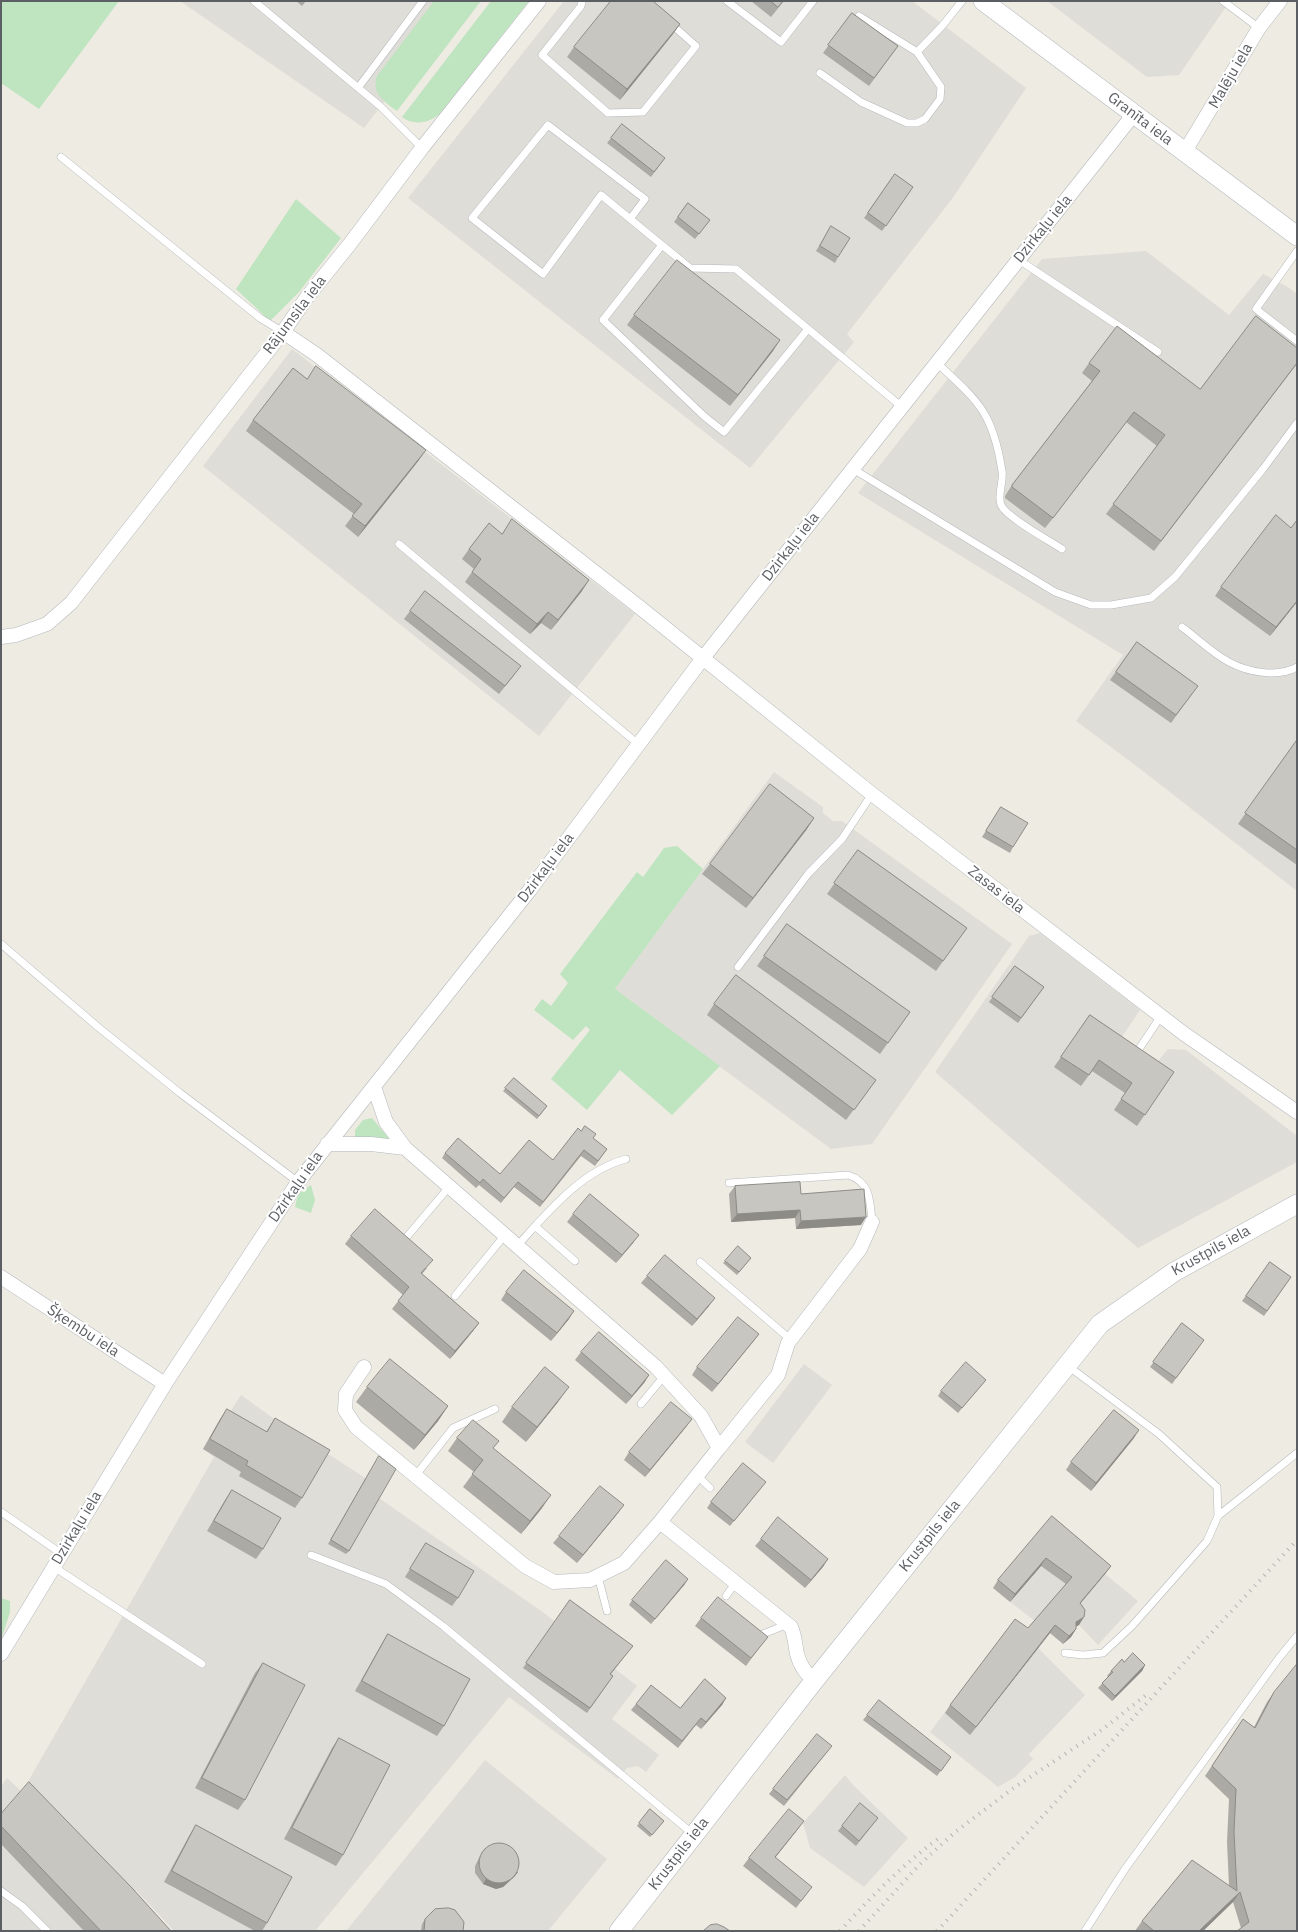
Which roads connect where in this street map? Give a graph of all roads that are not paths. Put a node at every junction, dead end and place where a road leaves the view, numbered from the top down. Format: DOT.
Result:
graph roads {
  1 [pos="254,1"];
  2 [pos="424,1"];
  3 [pos="539,1"];
  4 [pos="582,1"];
  5 [pos="727,1"];
  6 [pos="813,1"];
  7 [pos="962,1"];
  8 [pos="983,1"];
  9 [pos="1223,1"];
  10 [pos="1280,1"];
  11 [pos="859,16"];
  12 [pos="667,20"];
  13 [pos="1259,28"];
  14 [pos="917,52"];
  15 [pos="820,73"];
  16 [pos="358,88"];
  17 [pos="1134,114"];
  18 [pos="422,148"];
  19 [pos="1184,152"];
  20 [pos="61,157"];
  21 [pos="630,219"];
  22 [pos="1297,236"];
  23 [pos="662,245"];
  24 [pos="1297,251"];
  25 [pos="1018,260"];
  26 [pos="808,329"];
  27 [pos="283,332"];
  28 [pos="1297,342"];
  29 [pos="1158,352"];
  30 [pos="937,363"];
  31 [pos="902,407"];
  32 [pos="1297,423"];
  33 [pos="853,469"];
  34 [pos="399,544"];
  35 [pos="1062,549"];
  36 [pos="1182,627"];
  37 [pos="1,637"];
  38 [pos="703,658"];
  39 [pos="1297,668"];
  40 [pos="638,744"];
  41 [pos="872,794"];
  42 [pos="1,944"];
  43 [pos="738,967"];
  44 [pos="1161,1016"];
  45 [pos="1135,1055"];
  46 [pos="374,1087"];
  47 [pos="1297,1112"];
  48 [pos="327,1144"];
  49 [pos="406,1148"];
  50 [pos="626,1159"];
  51 [pos="298,1182"];
  52 [pos="729,1183"];
  53 [pos="449,1187"];
  54 [pos="1297,1204"];
  55 [pos="872,1222"];
  56 [pos="535,1226"];
  57 [pos="505,1235"];
  58 [pos="405,1239"];
  59 [pos="517,1246"];
  60 [pos="575,1261"];
  61 [pos="700,1262"];
  62 [pos="1,1277"];
  63 [pos="455,1296"];
  64 [pos="790,1340"];
  65 [pos="1067,1365"];
  66 [pos="364,1367"];
  67 [pos="664,1376"];
  68 [pos="165,1384"];
  69 [pos="641,1404"];
  70 [pos="495,1409"];
  71 [pos="719,1448"];
  72 [pos="1297,1453"];
  73 [pos="697,1475"];
  74 [pos="416,1476"];
  75 [pos="710,1488"];
  76 [pos="1,1512"];
  77 [pos="1218,1516"];
  78 [pos="660,1522"];
  79 [pos="62,1554"];
  80 [pos="311,1555"];
  81 [pos="54,1566"];
  82 [pos="598,1576"];
  83 [pos="737,1582"];
  84 [pos="726,1596"];
  85 [pos="607,1612"];
  86 [pos="789,1624"];
  87 [pos="763,1634"];
  88 [pos="1297,1636"];
  89 [pos="1065,1653"];
  90 [pos="1,1654"];
  91 [pos="202,1664"];
  92 [pos="814,1681"];
  93 [pos="694,1835"];
  94 [pos="1,1891"];
  95 [pos="47,1931"];
  96 [pos="619,1931"];
  97 [pos="1085,1931"];
  1 -- 16 [label="lane"];
  2 -- 16 [label="lane"];
  3 -- 18 [label="street, Rājumsila iela"];
  4 -- 12 [label="lane"];
  5 -- 6 [label="lane"];
  7 -- 14 [label="lane"];
  8 -- 17 [label="main road, Granīta iela"];
  9 -- 13 [label="lane"];
  10 -- 13 [label="street, Malēju iela"];
  11 -- 14 [label="lane"];
  13 -- 19 [label="street, Malēju iela"];
  14 -- 15 [label="lane"];
  16 -- 18 [label="lane"];
  17 -- 19 [label="main road, Granīta iela"];
  17 -- 25 [label="street, Dzirkaļu iela"];
  18 -- 27 [label="street, Rājumsila iela"];
  19 -- 22 [label="main road, Granīta iela"];
  20 -- 27 [label="lane"];
  21 -- 21 [label="lane"];
  21 -- 23 [label="lane"];
  23 -- 26 [label="lane"];
  23 -- 26 [label="lane"];
  24 -- 28 [label="lane"];
  25 -- 29 [label="lane"];
  25 -- 30 [label="street, Dzirkaļu iela"];
  26 -- 31 [label="lane"];
  27 -- 37 [label="street, Rājumsila iela"];
  27 -- 38 [label="street, Zasas iela"];
  30 -- 31 [label="street, Dzirkaļu iela"];
  30 -- 35 [label="lane"];
  31 -- 33 [label="street, Dzirkaļu iela"];
  32 -- 33 [label="lane"];
  33 -- 38 [label="street, Dzirkaļu iela"];
  34 -- 40 [label="lane"];
  36 -- 39 [label="lane"];
  38 -- 40 [label="street, Dzirkaļu iela"];
  38 -- 41 [label="street, Zasas iela"];
  40 -- 46 [label="street, Dzirkaļu iela"];
  41 -- 43 [label="lane"];
  41 -- 44 [label="street, Zasas iela"];
  42 -- 51 [label="lane"];
  44 -- 45 [label="lane"];
  44 -- 47 [label="street, Zasas iela"];
  46 -- 48 [label="street, Dzirkaļu iela"];
  46 -- 49 [label="street"];
  48 -- 49 [label="street"];
  48 -- 51 [label="street, Dzirkaļu iela"];
  49 -- 53 [label="street"];
  50 -- 56 [label="lane"];
  51 -- 68 [label="street, Dzirkaļu iela"];
  52 -- 55 [label="lane"];
  53 -- 57 [label="street"];
  53 -- 58 [label="lane"];
  54 -- 65 [label="main road, Krustpils iela"];
  55 -- 64 [label="street"];
  56 -- 59 [label="lane"];
  56 -- 60 [label="lane"];
  57 -- 59 [label="street"];
  57 -- 63 [label="lane"];
  59 -- 67 [label="street"];
  61 -- 64 [label="lane"];
  62 -- 68 [label="street, Šķembu iela"];
  64 -- 71 [label="street"];
  65 -- 77 [label="lane"];
  65 -- 92 [label="main road, Krustpils iela"];
  66 -- 74 [label="street"];
  67 -- 69 [label="lane"];
  67 -- 71 [label="street"];
  68 -- 79 [label="street, Dzirkaļu iela"];
  70 -- 74 [label="lane"];
  71 -- 73 [label="street"];
  72 -- 77 [label="lane"];
  73 -- 75 [label="lane"];
  73 -- 78 [label="street"];
  74 -- 82 [label="street"];
  76 -- 79 [label="lane"];
  77 -- 89 [label="lane"];
  78 -- 82 [label="street"];
  78 -- 83 [label="street"];
  79 -- 81 [label="street, Dzirkaļu iela"];
  80 -- 93 [label="lane"];
  81 -- 90 [label="street, Dzirkaļu iela"];
  81 -- 91 [label="lane"];
  82 -- 85 [label="lane"];
  83 -- 84 [label="lane"];
  83 -- 86 [label="street"];
  86 -- 87 [label="lane"];
  86 -- 92 [label="street"];
  88 -- 97 [label="lane"];
  92 -- 93 [label="main road, Krustpils iela"];
  93 -- 96 [label="main road, Krustpils iela"];
  94 -- 95 [label="lane"];
}
